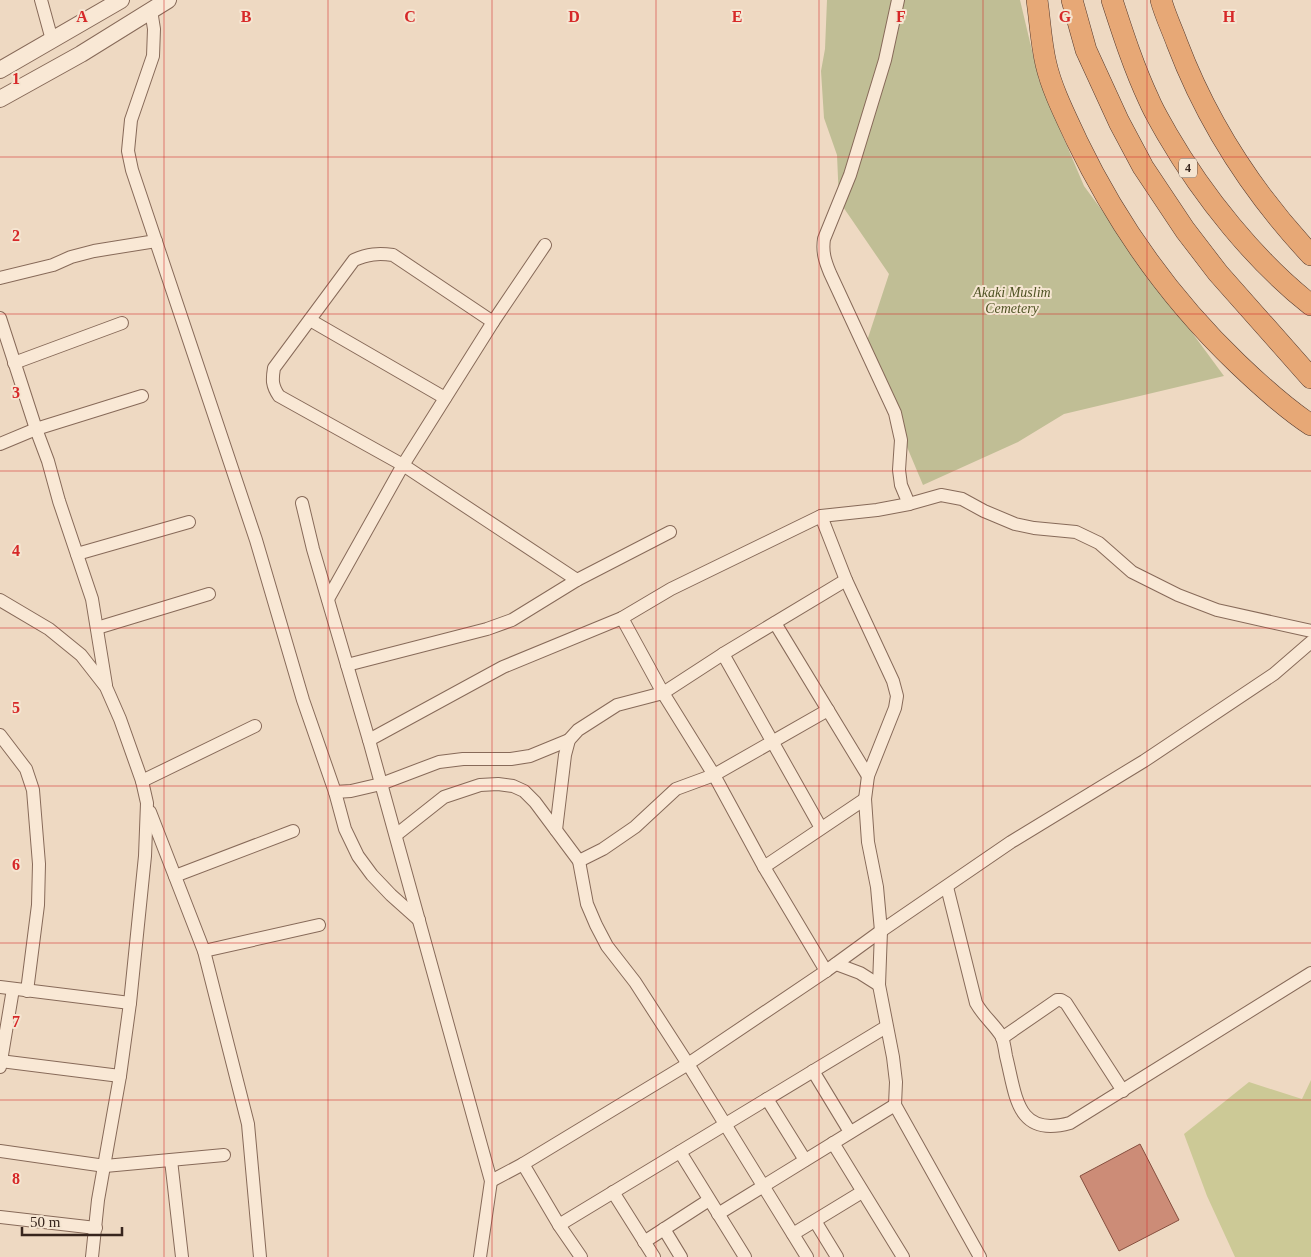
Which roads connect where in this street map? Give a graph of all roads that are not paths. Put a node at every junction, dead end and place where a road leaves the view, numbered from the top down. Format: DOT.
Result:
graph roads {
  1 [pos="41,0"];
  2 [pos="120,0"];
  3 [pos="168,0"];
  4 [pos="898,0"];
  5 [pos="1037,0"];
  6 [pos="1072,0"];
  7 [pos="1112,0"];
  8 [pos="1162,0"];
  9 [pos="151,10"];
  10 [pos="52,40"];
  11 [pos="0,70"];
  12 [pos="0,98"];
  13 [pos="156,241"];
  14 [pos="545,245"];
  15 [pos="1311,255"];
  16 [pos="0,278"];
  17 [pos="1244,303"];
  18 [pos="1311,305"];
  19 [pos="0,318"];
  20 [pos="310,320"];
  21 [pos="493,322"];
  22 [pos="122,323"];
  23 [pos="1311,362"];
  24 [pos="14,363"];
  25 [pos="1311,378"];
  26 [pos="142,396"];
  27 [pos="445,398"];
  28 [pos="1311,425"];
  29 [pos="36,429"];
  30 [pos="0,444"];
  31 [pos="403,465"];
  32 [pos="302,503"];
  33 [pos="909,504"];
  34 [pos="821,516"];
  35 [pos="189,522"];
  36 [pos="670,532"];
  37 [pos="76,554"];
  38 [pos="577,580"];
  39 [pos="846,580"];
  40 [pos="209,594"];
  41 [pos="328,599"];
  42 [pos="0,600"];
  43 [pos="622,618"];
  44 [pos="775,623"];
  45 [pos="97,628"];
  46 [pos="1311,631"];
  47 [pos="1311,642"];
  48 [pos="723,654"];
  49 [pos="348,665"];
  50 [pos="106,687"];
  51 [pos="663,693"];
  52 [pos="828,710"];
  53 [pos="255,726"];
  54 [pos="0,735"];
  55 [pos="369,740"];
  56 [pos="569,740"];
  57 [pos="772,742"];
  58 [pos="714,775"];
  59 [pos="868,776"];
  60 [pos="142,781"];
  61 [pos="381,784"];
  62 [pos="335,792"];
  63 [pos="865,800"];
  64 [pos="147,803"];
  65 [pos="821,828"];
  66 [pos="556,830"];
  67 [pos="293,831"];
  68 [pos="396,835"];
  69 [pos="579,861"];
  70 [pos="764,868"];
  71 [pos="175,876"];
  72 [pos="947,887"];
  73 [pos="419,920"];
  74 [pos="319,925"];
  75 [pos="881,930"];
  76 [pos="204,951"];
  77 [pos="831,968"];
  78 [pos="1311,973"];
  79 [pos="879,985"];
  80 [pos="6,988"];
  81 [pos="27,991"];
  82 [pos="130,1003"];
  83 [pos="886,1027"];
  84 [pos="1002,1038"];
  85 [pos="0,1063"];
  86 [pos="688,1064"];
  87 [pos="813,1071"];
  88 [pos="120,1076"];
  89 [pos="1123,1090"];
  90 [pos="767,1099"];
  91 [pos="895,1105"];
  92 [pos="726,1124"];
  93 [pos="850,1132"];
  94 [pos="832,1143"];
  95 [pos="0,1151"];
  96 [pos="680,1152"];
  97 [pos="224,1156"];
  98 [pos="171,1160"];
  99 [pos="805,1160"];
  100 [pos="523,1164"];
  101 [pos="105,1166"];
  102 [pos="491,1181"];
  103 [pos="763,1186"];
  104 [pos="613,1192"];
  105 [pos="862,1192"];
  106 [pos="709,1200"];
  107 [pos="718,1214"];
  108 [pos="0,1217"];
  109 [pos="815,1221"];
  110 [pos="559,1225"];
  111 [pos="96,1228"];
  112 [pos="664,1230"];
  113 [pos="794,1234"];
  114 [pos="644,1242"];
  115 [pos="835,1253"];
  116 [pos="92,1257"];
  117 [pos="182,1257"];
  118 [pos="260,1257"];
  119 [pos="480,1257"];
  120 [pos="581,1257"];
  121 [pos="654,1257"];
  122 [pos="681,1257"];
  123 [pos="744,1257"];
  124 [pos="807,1257"];
  125 [pos="821,1257"];
  126 [pos="903,1257"];
  127 [pos="980,1257"];
  1 -- 10 [label="street"];
  2 -- 10 [label="street"];
  3 -- 9 [label="street"];
  4 -- 33 [label="street"];
  5 -- 28 [label="highway"];
  6 -- 17 [label="highway"];
  7 -- 18 [label="highway, 4"];
  8 -- 15 [label="highway"];
  9 -- 12 [label="street"];
  9 -- 13 [label="street"];
  10 -- 11 [label="street"];
  13 -- 16 [label="street"];
  13 -- 62 [label="street"];
  14 -- 21 [label="street"];
  17 -- 23 [label="highway"];
  17 -- 25 [label="highway"];
  19 -- 24 [label="street"];
  20 -- 21 [label="street"];
  20 -- 27 [label="street"];
  20 -- 31 [label="street"];
  21 -- 27 [label="street"];
  22 -- 24 [label="street"];
  24 -- 29 [label="street"];
  26 -- 29 [label="street"];
  27 -- 31 [label="street"];
  29 -- 30 [label="street"];
  29 -- 37 [label="street"];
  31 -- 38 [label="street"];
  31 -- 41 [label="street"];
  32 -- 41 [label="street"];
  33 -- 34 [label="street"];
  33 -- 46 [label="street"];
  34 -- 39 [label="street"];
  34 -- 43 [label="street"];
  35 -- 37 [label="street"];
  36 -- 38 [label="street"];
  37 -- 45 [label="street"];
  38 -- 49 [label="street"];
  39 -- 44 [label="street"];
  39 -- 59 [label="street"];
  40 -- 45 [label="street"];
  41 -- 49 [label="street"];
  42 -- 50 [label="street"];
  43 -- 51 [label="street"];
  43 -- 55 [label="street"];
  44 -- 48 [label="street"];
  44 -- 52 [label="street"];
  45 -- 50 [label="street"];
  47 -- 72 [label="street"];
  48 -- 51 [label="street"];
  48 -- 57 [label="street"];
  49 -- 55 [label="street"];
  50 -- 60 [label="street"];
  51 -- 56 [label="street"];
  51 -- 58 [label="street"];
  52 -- 57 [label="street"];
  52 -- 59 [label="street"];
  53 -- 60 [label="street"];
  54 -- 81 [label="street"];
  55 -- 61 [label="street"];
  56 -- 61 [label="street"];
  56 -- 66 [label="street"];
  57 -- 58 [label="street"];
  57 -- 65 [label="street"];
  58 -- 69 [label="street"];
  58 -- 70 [label="street"];
  59 -- 63 [label="street"];
  60 -- 64 [label="street"];
  61 -- 62 [label="street"];
  61 -- 68 [label="street"];
  62 -- 73 [label="street"];
  63 -- 65 [label="street"];
  63 -- 75 [label="street"];
  64 -- 71 [label="street"];
  64 -- 82 [label="street"];
  65 -- 70 [label="street"];
  66 -- 68 [label="street"];
  66 -- 69 [label="street"];
  67 -- 71 [label="street"];
  68 -- 73 [label="street"];
  69 -- 86 [label="street"];
  70 -- 77 [label="street"];
  71 -- 76 [label="street"];
  72 -- 75 [label="street"];
  72 -- 84 [label="street"];
  73 -- 102 [label="street"];
  74 -- 76 [label="street"];
  75 -- 77 [label="street"];
  75 -- 79 [label="street"];
  76 -- 118 [label="street"];
  77 -- 79 [label="street"];
  77 -- 86 [label="street"];
  78 -- 89 [label="street"];
  79 -- 83 [label="street"];
  80 -- 81 [label="street"];
  80 -- 85 [label="street"];
  81 -- 82 [label="street"];
  82 -- 88 [label="street"];
  83 -- 87 [label="street"];
  83 -- 91 [label="street"];
  84 -- 89 [label="street"];
  84 -- 89 [label="street"];
  85 -- 88 [label="street"];
  86 -- 92 [label="street"];
  86 -- 100 [label="street"];
  87 -- 90 [label="street"];
  87 -- 93 [label="street"];
  88 -- 101 [label="street"];
  90 -- 92 [label="street"];
  90 -- 99 [label="street"];
  91 -- 93 [label="street"];
  91 -- 127 [label="street"];
  92 -- 96 [label="street"];
  92 -- 103 [label="street"];
  93 -- 94 [label="street"];
  94 -- 99 [label="street"];
  94 -- 105 [label="street"];
  95 -- 101 [label="street"];
  96 -- 104 [label="street"];
  96 -- 106 [label="street"];
  97 -- 98 [label="street"];
  98 -- 101 [label="street"];
  98 -- 117 [label="street"];
  99 -- 103 [label="street"];
  100 -- 102 [label="street"];
  100 -- 110 [label="street"];
  101 -- 111 [label="street"];
  102 -- 119 [label="street"];
  103 -- 107 [label="street"];
  103 -- 113 [label="street"];
  104 -- 110 [label="street"];
  104 -- 114 [label="street"];
  105 -- 109 [label="street"];
  105 -- 126 [label="street"];
  106 -- 107 [label="street"];
  106 -- 112 [label="street"];
  107 -- 123 [label="street"];
  108 -- 111 [label="street"];
  109 -- 113 [label="street"];
  109 -- 115 [label="street"];
  110 -- 120 [label="street"];
  111 -- 116 [label="street"];
  112 -- 114 [label="street"];
  112 -- 122 [label="street"];
  113 -- 124 [label="street"];
  114 -- 121 [label="street"];
  115 -- 125 [label="street"];
}
